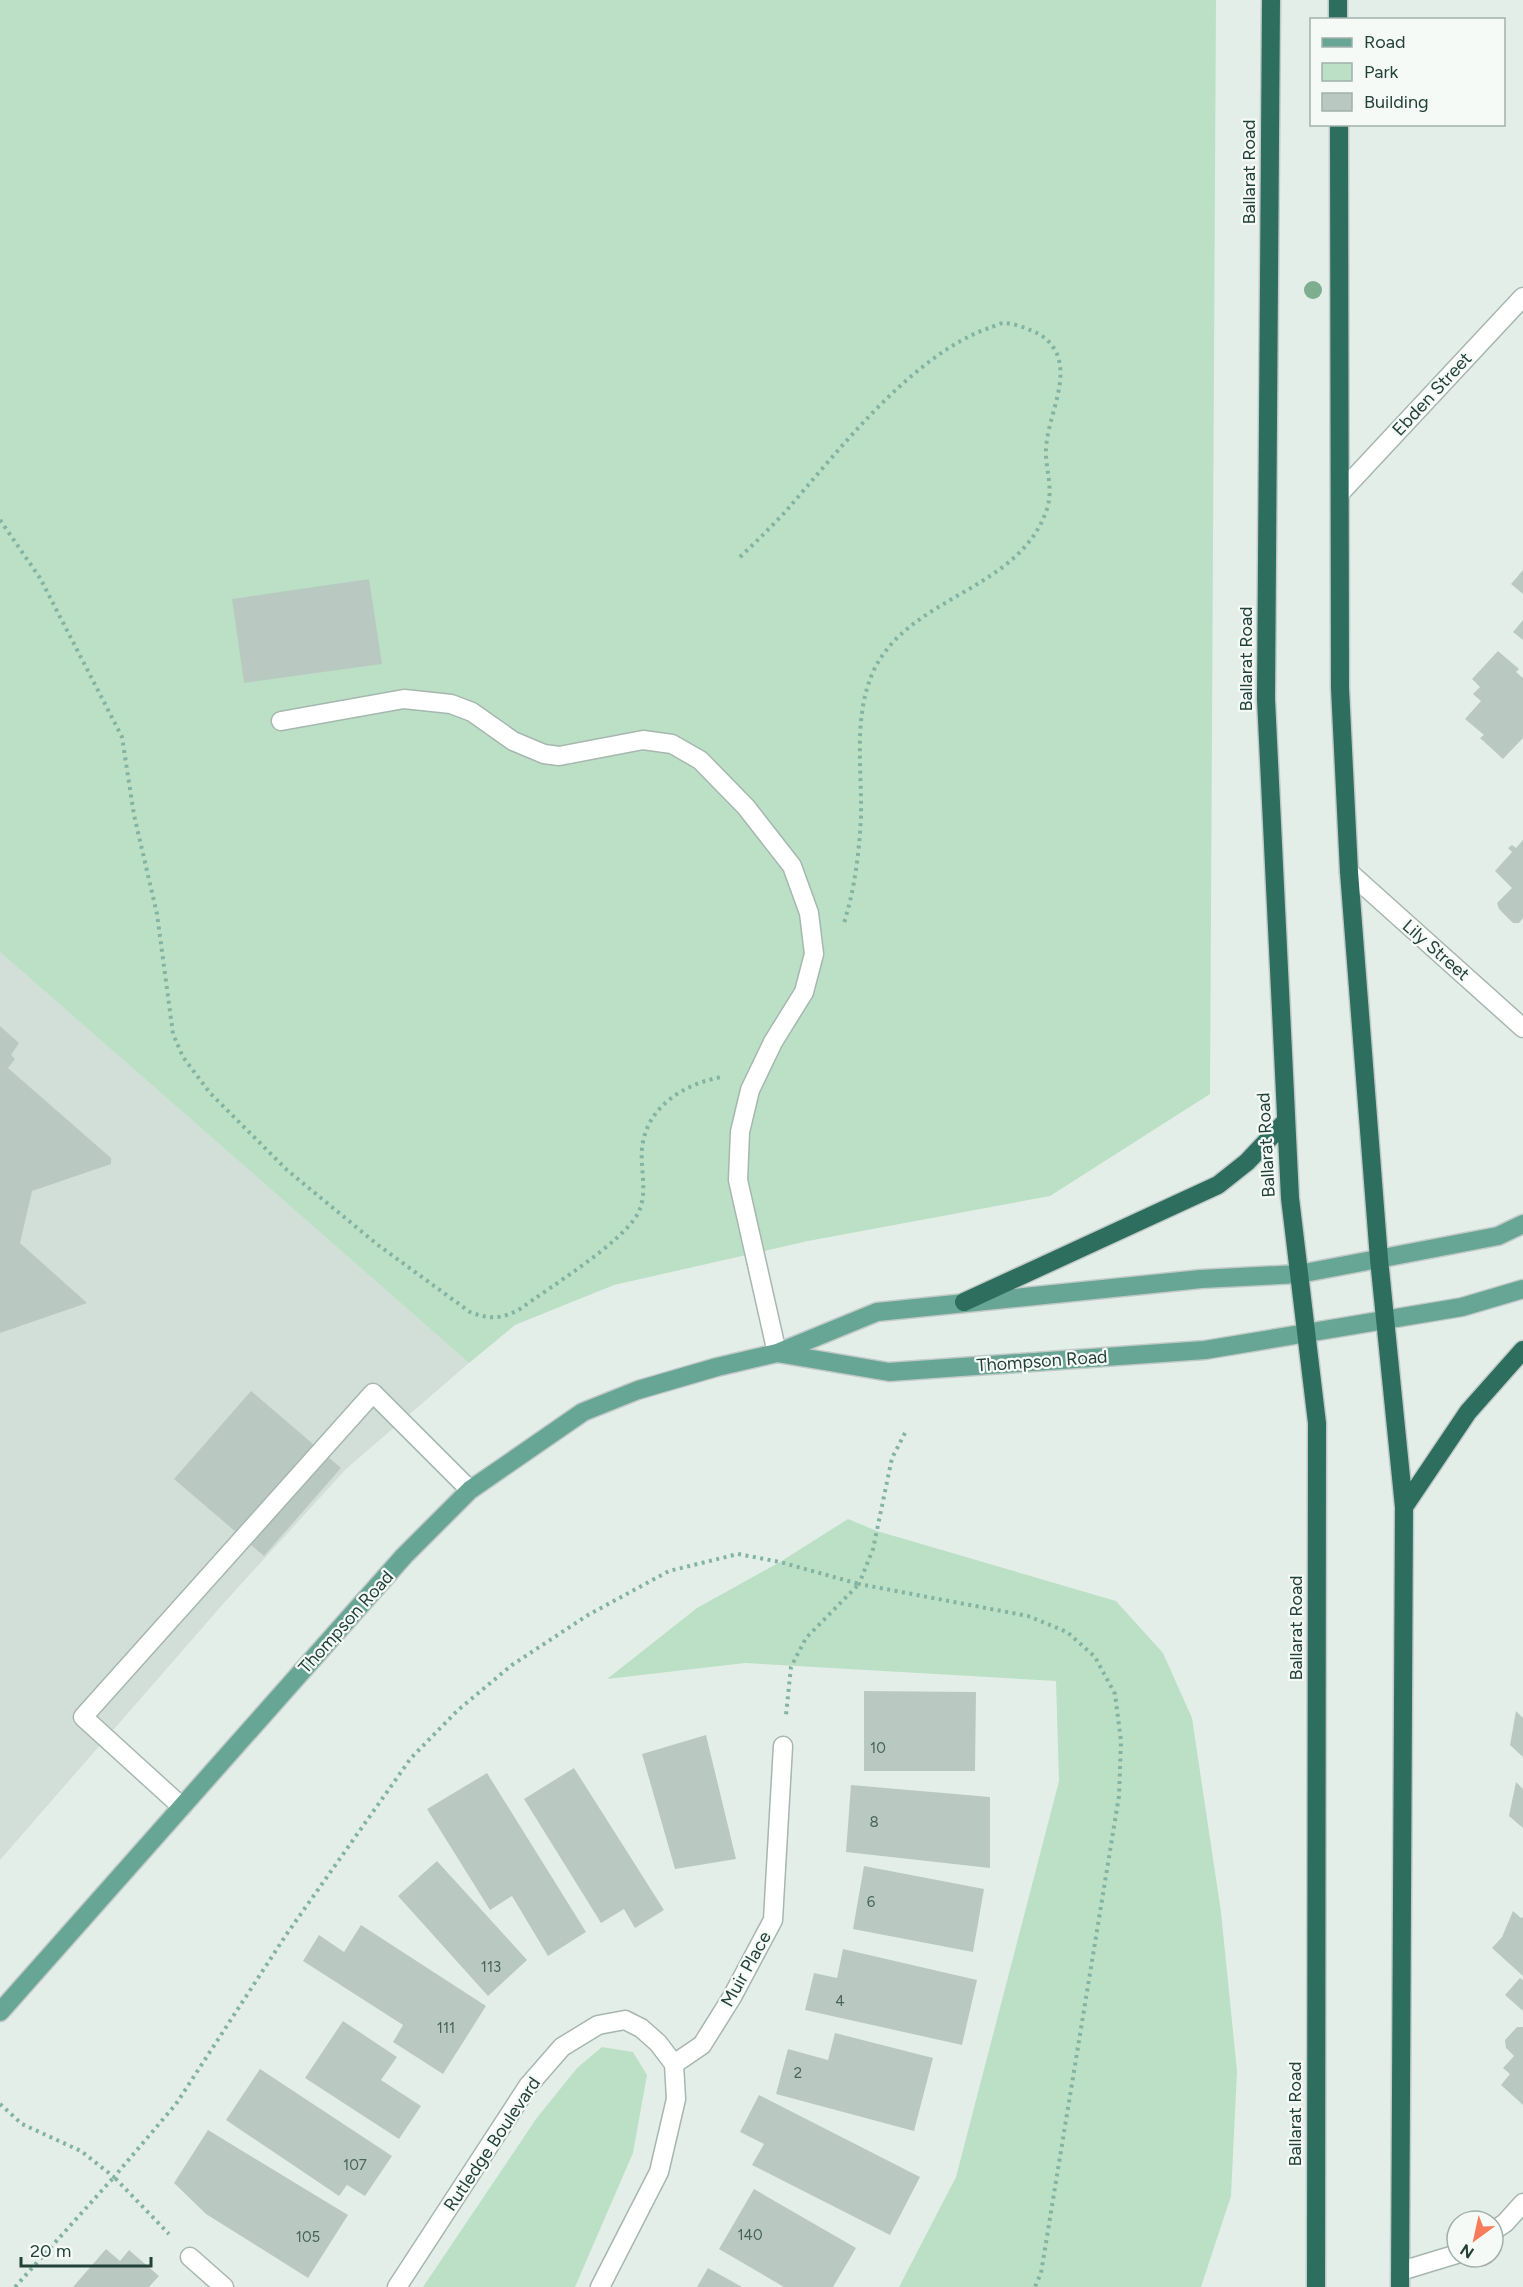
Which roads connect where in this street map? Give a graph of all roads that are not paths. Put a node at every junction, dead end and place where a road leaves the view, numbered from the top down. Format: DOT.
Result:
graph roads {
  1 [pos="1271,0"];
  2 [pos="1338,0"];
  3 [pos="1338,18"];
  4 [pos="1339,126"];
  5 [pos="1523,297"];
  6 [pos="1341,492"];
  7 [pos="281,721"];
  8 [pos="1349,872"];
  9 [pos="1523,1028"];
  10 [pos="1285,1122"];
  11 [pos="1523,1224"];
  12 [pos="1379,1260"];
  13 [pos="1299,1274"];
  14 [pos="1523,1289"];
  15 [pos="964,1302"];
  16 [pos="1387,1319"];
  17 [pos="1306,1334"];
  18 [pos="1523,1350"];
  19 [pos="777,1353"];
  20 [pos="470,1490"];
  21 [pos="1404,1507"];
  22 [pos="783,1746"];
  23 [pos="182,1807"];
  24 [pos="0,2012"];
  25 [pos="674,2064"];
  26 [pos="1523,2203"];
  27 [pos="1505,2223"];
  28 [pos="190,2257"];
  29 [pos="1445,2259"];
  30 [pos="1401,2279"];
  31 [pos="224,2287"];
  32 [pos="397,2287"];
  33 [pos="600,2287"];
  34 [pos="1316,2287"];
  1 -- 10 [label="highway, Ballarat Road"];
  2 -- 3 [label="highway"];
  4 -- 6 [label="highway"];
  5 -- 6 [label="street, Ebden Street"];
  6 -- 8 [label="highway"];
  7 -- 19 [label="street"];
  8 -- 9 [label="street, Lily Street"];
  8 -- 12 [label="highway"];
  10 -- 13 [label="highway, Ballarat Road"];
  10 -- 15 [label="highway"];
  11 -- 12 [label="main road, Thompson Road"];
  12 -- 13 [label="main road, Thompson Road"];
  12 -- 16 [label="highway"];
  13 -- 15 [label="main road, Thompson Road"];
  13 -- 17 [label="highway, Ballarat Road"];
  14 -- 16 [label="main road, Thompson Road"];
  15 -- 19 [label="main road, Thompson Road"];
  16 -- 17 [label="main road, Thompson Road"];
  16 -- 21 [label="highway"];
  17 -- 19 [label="main road, Thompson Road"];
  17 -- 34 [label="highway, Ballarat Road"];
  18 -- 21 [label="highway"];
  19 -- 20 [label="main road, Thompson Road"];
  20 -- 23 [label="main road, Thompson Road"];
  20 -- 23 [label="street"];
  21 -- 30 [label="highway"];
  22 -- 25 [label="street, Muir Place"];
  23 -- 24 [label="main road, Thompson Road"];
  25 -- 32 [label="street, Rutledge Boulevard"];
  25 -- 33 [label="street"];
  26 -- 27 [label="street"];
  28 -- 31 [label="street"];
  29 -- 30 [label="street"];
}
